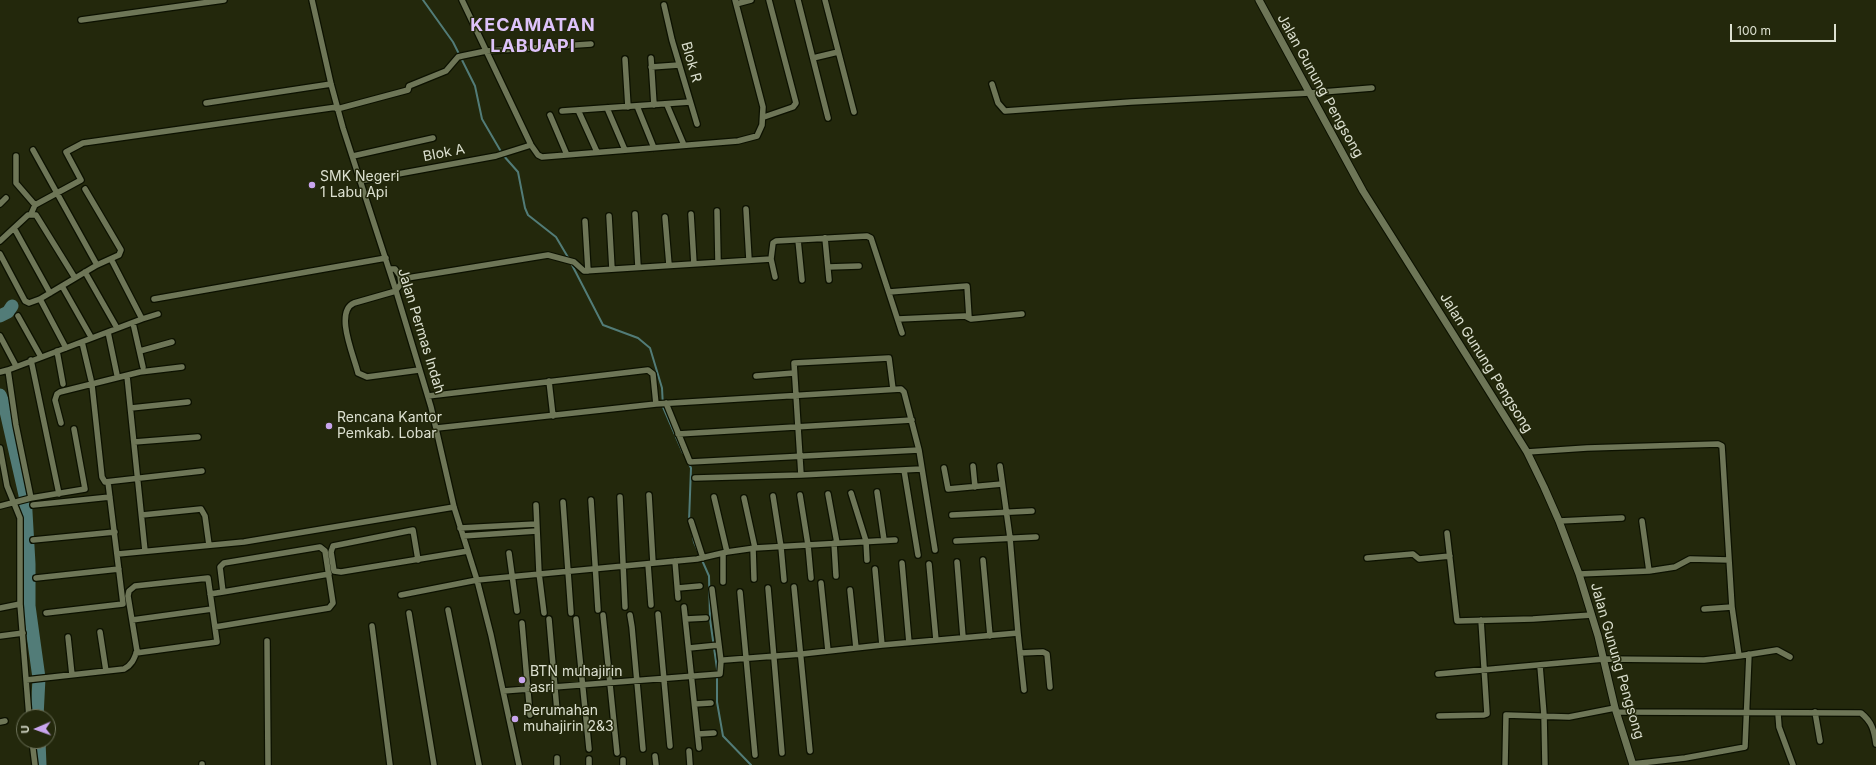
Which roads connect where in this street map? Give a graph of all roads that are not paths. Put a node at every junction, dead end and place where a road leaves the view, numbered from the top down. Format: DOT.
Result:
graph roads {
  1 [pos="224,0"];
  2 [pos="312,0"];
  3 [pos="462,0"];
  4 [pos="751,0"];
  5 [pos="769,0"];
  6 [pos="798,0"];
  7 [pos="825,0"];
  8 [pos="1259,0"];
  9 [pos="735,2"];
  10 [pos="664,5"];
  11 [pos="81,20"];
  12 [pos="591,44"];
  13 [pos="486,51"];
  14 [pos="838,52"];
  15 [pos="651,58"];
  16 [pos="813,58"];
  17 [pos="625,59"];
  18 [pos="679,65"];
  19 [pos="651,67"];
  20 [pos="330,84"];
  21 [pos="992,84"];
  22 [pos="1372,88"];
  23 [pos="1310,93"];
  24 [pos="206,102"];
  25 [pos="690,102"];
  26 [pos="667,104"];
  27 [pos="654,105"];
  28 [pos="637,106"];
  29 [pos="628,107"];
  30 [pos="337,108"];
  31 [pos="607,108"];
  32 [pos="578,110"];
  33 [pos="562,111"];
  34 [pos="854,112"];
  35 [pos="550,115"];
  36 [pos="764,117"];
  37 [pos="828,118"];
  38 [pos="697,124"];
  39 [pos="433,138"];
  40 [pos="531,145"];
  41 [pos="684,145"];
  42 [pos="654,148"];
  43 [pos="33,150"];
  44 [pos="625,150"];
  45 [pos="597,152"];
  46 [pos="567,155"];
  47 [pos="16,156"];
  48 [pos="353,156"];
  49 [pos="360,181"];
  50 [pos="85,189"];
  51 [pos="57,193"];
  52 [pos="6,198"];
  53 [pos="0,204"];
  54 [pos="35,205"];
  55 [pos="746,209"];
  56 [pos="717,211"];
  57 [pos="31,214"];
  58 [pos="635,214"];
  59 [pos="691,214"];
  60 [pos="609,216"];
  61 [pos="665,217"];
  62 [pos="585,221"];
  63 [pos="14,228"];
  64 [pos="825,238"];
  65 [pos="798,240"];
  66 [pos="0,241"];
  67 [pos="0,254"];
  68 [pos="386,258"];
  69 [pos="771,258"];
  70 [pos="111,259"];
  71 [pos="749,260"];
  72 [pos="718,262"];
  73 [pos="694,264"];
  74 [pos="97,265"];
  75 [pos="669,265"];
  76 [pos="859,266"];
  77 [pos="638,267"];
  78 [pos="828,267"];
  79 [pos="389,268"];
  80 [pos="612,269"];
  81 [pos="588,270"];
  82 [pos="85,272"];
  83 [pos="775,277"];
  84 [pos="75,278"];
  85 [pos="401,279"];
  86 [pos="802,280"];
  87 [pos="829,280"];
  88 [pos="62,286"];
  89 [pos="396,290"];
  90 [pos="889,292"];
  91 [pos="50,293"];
  92 [pos="40,299"];
  93 [pos="154,299"];
  94 [pos="158,314"];
  95 [pos="1022,314"];
  96 [pos="18,316"];
  97 [pos="968,318"];
  98 [pos="142,319"];
  99 [pos="898,319"];
  100 [pos="133,323"];
  101 [pos="118,328"];
  102 [pos="108,332"];
  103 [pos="902,333"];
  104 [pos="0,336"];
  105 [pos="91,337"];
  106 [pos="82,342"];
  107 [pos="172,342"];
  108 [pos="66,348"];
  109 [pos="57,351"];
  110 [pos="140,351"];
  111 [pos="41,357"];
  112 [pos="31,360"];
  113 [pos="16,366"];
  114 [pos="143,367"];
  115 [pos="182,367"];
  116 [pos="8,370"];
  117 [pos="419,370"];
  118 [pos="0,372"];
  119 [pos="794,373"];
  120 [pos="117,375"];
  121 [pos="127,376"];
  122 [pos="756,376"];
  123 [pos="549,381"];
  124 [pos="91,382"];
  125 [pos="63,384"];
  126 [pos="893,389"];
  127 [pos="796,395"];
  128 [pos="428,396"];
  129 [pos="188,402"];
  130 [pos="661,404"];
  131 [pos="131,408"];
  132 [pos="553,416"];
  133 [pos="912,420"];
  134 [pos="60,423"];
  135 [pos="798,426"];
  136 [pos="437,428"];
  137 [pos="74,429"];
  138 [pos="678,434"];
  139 [pos="198,437"];
  140 [pos="134,442"];
  141 [pos="0,450"];
  142 [pos="919,450"];
  143 [pos="1527,452"];
  144 [pos="800,457"];
  145 [pos="973,466"];
  146 [pos="1000,466"];
  147 [pos="944,468"];
  148 [pos="921,469"];
  149 [pos="904,470"];
  150 [pos="202,471"];
  151 [pos="801,475"];
  152 [pos="139,478"];
  153 [pos="695,478"];
  154 [pos="108,482"];
  155 [pos="1002,484"];
  156 [pos="975,487"];
  157 [pos="877,492"];
  158 [pos="851,493"];
  159 [pos="59,494"];
  160 [pos="828,494"];
  161 [pos="649,495"];
  162 [pos="800,495"];
  163 [pos="773,496"];
  164 [pos="110,497"];
  165 [pos="714,497"];
  166 [pos="30,498"];
  167 [pos="620,498"];
  168 [pos="744,498"];
  169 [pos="591,500"];
  170 [pos="562,502"];
  171 [pos="16,503"];
  172 [pos="33,505"];
  173 [pos="536,505"];
  174 [pos="0,506"];
  175 [pos="454,508"];
  176 [pos="1006,511"];
  177 [pos="1032,511"];
  178 [pos="142,515"];
  179 [pos="952,515"];
  180 [pos="1622,518"];
  181 [pos="1559,520"];
  182 [pos="691,521"];
  183 [pos="1642,521"];
  184 [pos="536,524"];
  185 [pos="460,528"];
  186 [pos="537,531"];
  187 [pos="115,532"];
  188 [pos="1448,533"];
  189 [pos="463,536"];
  190 [pos="1036,537"];
  191 [pos="1010,538"];
  192 [pos="33,540"];
  193 [pos="884,540"];
  194 [pos="895,540"];
  195 [pos="866,541"];
  196 [pos="956,541"];
  197 [pos="836,543"];
  198 [pos="808,544"];
  199 [pos="209,545"];
  200 [pos="781,547"];
  201 [pos="754,548"];
  202 [pos="935,550"];
  203 [pos="145,551"];
  204 [pos="468,551"];
  205 [pos="725,552"];
  206 [pos="508,553"];
  207 [pos="118,554"];
  208 [pos="918,555"];
  209 [pos="1450,556"];
  210 [pos="703,558"];
  211 [pos="1367,558"];
  212 [pos="418,560"];
  213 [pos="867,560"];
  214 [pos="983,560"];
  215 [pos="1729,560"];
  216 [pos="675,561"];
  217 [pos="957,562"];
  218 [pos="902,563"];
  219 [pos="650,564"];
  220 [pos="929,564"];
  221 [pos="623,566"];
  222 [pos="119,569"];
  223 [pos="875,569"];
  224 [pos="596,570"];
  225 [pos="568,571"];
  226 [pos="1649,571"];
  227 [pos="539,573"];
  228 [pos="329,574"];
  229 [pos="1579,574"];
  230 [pos="512,576"];
  231 [pos="836,576"];
  232 [pos="36,578"];
  233 [pos="811,578"];
  234 [pos="754,579"];
  235 [pos="477,580"];
  236 [pos="784,580"];
  237 [pos="723,582"];
  238 [pos="821,583"];
  239 [pos="700,586"];
  240 [pos="794,586"];
  241 [pos="678,588"];
  242 [pos="768,588"];
  243 [pos="712,589"];
  244 [pos="850,590"];
  245 [pos="223,592"];
  246 [pos="740,592"];
  247 [pos="210,594"];
  248 [pos="401,595"];
  249 [pos="678,598"];
  250 [pos="20,604"];
  251 [pos="651,605"];
  252 [pos="625,607"];
  253 [pos="684,607"];
  254 [pos="1732,607"];
  255 [pos="0,608"];
  256 [pos="212,609"];
  257 [pos="1704,609"];
  258 [pos="448,610"];
  259 [pos="598,610"];
  260 [pos="517,611"];
  261 [pos="46,612"];
  262 [pos="571,612"];
  263 [pos="409,613"];
  264 [pos="544,614"];
  265 [pos="658,614"];
  266 [pos="604,615"];
  267 [pos="630,615"];
  268 [pos="1592,615"];
  269 [pos="706,618"];
  270 [pos="576,619"];
  271 [pos="686,619"];
  272 [pos="132,620"];
  273 [pos="549,620"];
  274 [pos="1481,620"];
  275 [pos="522,623"];
  276 [pos="372,626"];
  277 [pos="215,627"];
  278 [pos="100,632"];
  279 [pos="23,633"];
  280 [pos="1018,633"];
  281 [pos="0,636"];
  282 [pos="990,636"];
  283 [pos="68,637"];
  284 [pos="963,637"];
  285 [pos="936,640"];
  286 [pos="267,641"];
  287 [pos="909,643"];
  288 [pos="717,645"];
  289 [pos="882,645"];
  290 [pos="689,648"];
  291 [pos="856,648"];
  292 [pos="828,651"];
  293 [pos="136,653"];
  294 [pos="1020,653"];
  295 [pos="802,654"];
  296 [pos="1749,654"];
  297 [pos="775,656"];
  298 [pos="1739,656"];
  299 [pos="746,657"];
  300 [pos="1790,657"];
  301 [pos="1604,659"];
  302 [pos="721,661"];
  303 [pos="1540,666"];
  304 [pos="1485,670"];
  305 [pos="106,671"];
  306 [pos="1438,674"];
  307 [pos="72,675"];
  308 [pos="693,677"];
  309 [pos="664,679"];
  310 [pos="26,680"];
  311 [pos="638,681"];
  312 [pos="611,684"];
  313 [pos="583,686"];
  314 [pos="556,687"];
  315 [pos="1050,687"];
  316 [pos="529,690"];
  317 [pos="1024,690"];
  318 [pos="503,692"];
  319 [pos="711,703"];
  320 [pos="695,704"];
  321 [pos="28,709"];
  322 [pos="1616,710"];
  323 [pos="557,711"];
  324 [pos="1815,712"];
  325 [pos="1746,713"];
  326 [pos="1778,714"];
  327 [pos="530,715"];
  328 [pos="1544,715"];
  329 [pos="1439,716"];
  330 [pos="714,733"];
  331 [pos="698,734"];
  332 [pos="1820,741"];
  333 [pos="1876,744"];
  334 [pos="670,746"];
  335 [pos="699,748"];
  336 [pos="33,749"];
  337 [pos="589,749"];
  338 [pos="643,749"];
  339 [pos="810,751"];
  340 [pos="689,752"];
  341 [pos="616,753"];
  342 [pos="782,753"];
  343 [pos="655,756"];
  344 [pos="755,756"];
  345 [pos="557,758"];
  346 [pos="1632,764"];
  347 [pos="35,765"];
  348 [pos="268,765"];
  349 [pos="390,765"];
  350 [pos="434,765"];
  351 [pos="479,765"];
  352 [pos="519,765"];
  353 [pos="557,765"];
  354 [pos="656,765"];
  355 [pos="690,765"];
  356 [pos="1505,765"];
  357 [pos="1545,765"];
  358 [pos="1793,765"];
  1 -- 11 [label="street"];
  2 -- 20 [label="street, Jalan Permas Indah"];
  3 -- 13 [label="street"];
  4 -- 9 [label="street"];
  5 -- 36 [label="street"];
  6 -- 16 [label="street"];
  7 -- 14 [label="street"];
  8 -- 23 [label="street, Jalan Gunung Pengsong"];
  9 -- 36 [label="street"];
  10 -- 18 [label="street, Blok R"];
  12 -- 13 [label="street"];
  13 -- 30 [label="street"];
  13 -- 40 [label="street"];
  14 -- 16 [label="street"];
  14 -- 34 [label="street"];
  15 -- 19 [label="street"];
  16 -- 37 [label="street"];
  17 -- 29 [label="street"];
  18 -- 19 [label="street"];
  18 -- 25 [label="street, Blok R"];
  19 -- 27 [label="street"];
  20 -- 24 [label="street"];
  20 -- 30 [label="street, Jalan Permas Indah"];
  21 -- 23 [label="street"];
  22 -- 23 [label="street"];
  23 -- 143 [label="street, Jalan Gunung Pengsong"];
  25 -- 26 [label="street"];
  25 -- 38 [label="street, Blok R"];
  26 -- 27 [label="street"];
  26 -- 41 [label="street"];
  27 -- 28 [label="street"];
  28 -- 29 [label="street"];
  28 -- 42 [label="street"];
  29 -- 31 [label="street"];
  30 -- 48 [label="street, Jalan Permas Indah"];
  30 -- 51 [label="street"];
  31 -- 32 [label="street"];
  31 -- 44 [label="street"];
  32 -- 33 [label="street"];
  32 -- 45 [label="street"];
  35 -- 46 [label="street"];
  36 -- 41 [label="street"];
  39 -- 48 [label="street"];
  40 -- 46 [label="street"];
  40 -- 49 [label="street, Blok A"];
  41 -- 42 [label="street"];
  42 -- 44 [label="street"];
  43 -- 51 [label="street"];
  44 -- 45 [label="street"];
  45 -- 46 [label="street"];
  47 -- 54 [label="street"];
  48 -- 49 [label="street, Jalan Permas Indah"];
  49 -- 68 [label="street, Jalan Permas Indah"];
  50 -- 70 [label="street"];
  51 -- 54 [label="street"];
  51 -- 74 [label="street"];
  52 -- 53 [label="street"];
  54 -- 57 [label="street"];
  55 -- 71 [label="street"];
  56 -- 72 [label="street"];
  57 -- 63 [label="street"];
  57 -- 84 [label="street"];
  58 -- 77 [label="street"];
  59 -- 73 [label="street"];
  60 -- 80 [label="street"];
  61 -- 75 [label="street"];
  62 -- 81 [label="street"];
  63 -- 66 [label="street"];
  63 -- 91 [label="street"];
  64 -- 65 [label="street"];
  64 -- 78 [label="street"];
  64 -- 90 [label="street"];
  65 -- 69 [label="street"];
  65 -- 86 [label="street"];
  67 -- 92 [label="street"];
  68 -- 79 [label="street, Jalan Permas Indah"];
  68 -- 93 [label="street"];
  69 -- 71 [label="street"];
  69 -- 83 [label="street"];
  70 -- 74 [label="street"];
  70 -- 98 [label="street"];
  71 -- 72 [label="street"];
  72 -- 73 [label="street"];
  73 -- 75 [label="street"];
  74 -- 82 [label="street"];
  75 -- 77 [label="street"];
  76 -- 78 [label="street"];
  77 -- 80 [label="street"];
  78 -- 87 [label="street"];
  79 -- 85 [label="street"];
  79 -- 89 [label="street, Jalan Permas Indah"];
  80 -- 81 [label="street"];
  81 -- 85 [label="street"];
  82 -- 84 [label="street"];
  82 -- 101 [label="street"];
  84 -- 88 [label="street"];
  85 -- 89 [label="street"];
  88 -- 91 [label="street"];
  88 -- 105 [label="street"];
  89 -- 117 [label="street, Jalan Permas Indah"];
  89 -- 117 [label="street"];
  90 -- 97 [label="street"];
  90 -- 99 [label="street"];
  91 -- 92 [label="street"];
  92 -- 108 [label="street"];
  94 -- 98 [label="street"];
  95 -- 97 [label="street"];
  96 -- 111 [label="street"];
  97 -- 99 [label="street"];
  98 -- 100 [label="street"];
  99 -- 103 [label="street"];
  100 -- 101 [label="street"];
  100 -- 110 [label="street"];
  101 -- 102 [label="street"];
  102 -- 105 [label="street"];
  102 -- 120 [label="street"];
  104 -- 113 [label="street"];
  105 -- 106 [label="street"];
  106 -- 108 [label="street"];
  106 -- 124 [label="street"];
  107 -- 110 [label="street"];
  108 -- 109 [label="street"];
  109 -- 111 [label="street"];
  109 -- 125 [label="street"];
  110 -- 114 [label="street"];
  111 -- 112 [label="street"];
  112 -- 113 [label="street"];
  112 -- 159 [label="street"];
  113 -- 116 [label="street"];
  115 -- 121 [label="street"];
  116 -- 118 [label="street"];
  116 -- 166 [label="street"];
  117 -- 128 [label="street, Jalan Permas Indah"];
  119 -- 122 [label="street"];
  119 -- 126 [label="street"];
  119 -- 127 [label="street"];
  121 -- 124 [label="street"];
  121 -- 131 [label="street"];
  123 -- 128 [label="street"];
  123 -- 130 [label="street"];
  123 -- 132 [label="street"];
  124 -- 134 [label="street"];
  124 -- 154 [label="street"];
  126 -- 127 [label="street"];
  126 -- 133 [label="street"];
  127 -- 130 [label="street"];
  127 -- 135 [label="street"];
  128 -- 136 [label="street, Jalan Permas Indah"];
  129 -- 131 [label="street"];
  130 -- 132 [label="street"];
  130 -- 138 [label="street"];
  131 -- 140 [label="street"];
  132 -- 136 [label="street"];
  133 -- 135 [label="street"];
  133 -- 142 [label="street"];
  135 -- 138 [label="street"];
  135 -- 144 [label="street"];
  136 -- 175 [label="street, Jalan Permas Indah"];
  137 -- 159 [label="street"];
  138 -- 144 [label="street"];
  139 -- 140 [label="street"];
  140 -- 152 [label="street"];
  141 -- 171 [label="street"];
  142 -- 144 [label="street"];
  142 -- 148 [label="street"];
  143 -- 181 [label="street, Jalan Gunung Pengsong"];
  143 -- 215 [label="street"];
  144 -- 151 [label="street"];
  145 -- 156 [label="street"];
  146 -- 155 [label="street"];
  147 -- 156 [label="street"];
  148 -- 149 [label="street"];
  148 -- 202 [label="street"];
  149 -- 151 [label="street"];
  149 -- 208 [label="street"];
  150 -- 152 [label="street"];
  151 -- 153 [label="street"];
  152 -- 154 [label="street"];
  152 -- 178 [label="street"];
  154 -- 164 [label="street"];
  155 -- 156 [label="street"];
  155 -- 176 [label="street"];
  157 -- 193 [label="street"];
  158 -- 195 [label="street"];
  159 -- 166 [label="street"];
  160 -- 197 [label="street"];
  161 -- 219 [label="street"];
  162 -- 198 [label="street"];
  163 -- 200 [label="street"];
  164 -- 172 [label="street"];
  164 -- 187 [label="street"];
  165 -- 205 [label="street"];
  166 -- 171 [label="street"];
  167 -- 221 [label="street"];
  168 -- 201 [label="street"];
  169 -- 224 [label="street"];
  170 -- 225 [label="street"];
  171 -- 174 [label="street"];
  171 -- 250 [label="street"];
  173 -- 184 [label="street"];
  175 -- 185 [label="street, Jalan Permas Indah"];
  175 -- 199 [label="street"];
  176 -- 177 [label="street"];
  176 -- 179 [label="street"];
  176 -- 191 [label="street"];
  178 -- 199 [label="street"];
  178 -- 203 [label="street"];
  180 -- 181 [label="street"];
  181 -- 229 [label="street, Jalan Gunung Pengsong"];
  182 -- 210 [label="street"];
  183 -- 226 [label="street"];
  184 -- 185 [label="street"];
  184 -- 186 [label="street"];
  185 -- 189 [label="street, Jalan Permas Indah"];
  186 -- 189 [label="street"];
  186 -- 227 [label="street"];
  187 -- 192 [label="street"];
  187 -- 207 [label="street"];
  188 -- 209 [label="street"];
  189 -- 204 [label="street, Jalan Permas Indah"];
  190 -- 191 [label="street"];
  191 -- 196 [label="street"];
  191 -- 280 [label="street"];
  193 -- 194 [label="street"];
  193 -- 195 [label="street"];
  195 -- 197 [label="street"];
  195 -- 213 [label="street"];
  197 -- 198 [label="street"];
  197 -- 231 [label="street"];
  198 -- 200 [label="street"];
  198 -- 233 [label="street"];
  199 -- 203 [label="street"];
  200 -- 201 [label="street"];
  200 -- 236 [label="street"];
  201 -- 205 [label="street"];
  201 -- 234 [label="street"];
  203 -- 207 [label="street"];
  204 -- 212 [label="street"];
  204 -- 235 [label="street, Jalan Permas Indah"];
  205 -- 210 [label="street"];
  205 -- 237 [label="street"];
  206 -- 230 [label="street"];
  207 -- 222 [label="street"];
  209 -- 211 [label="street"];
  209 -- 274 [label="street"];
  210 -- 216 [label="street"];
  212 -- 212 [label="street"];
  214 -- 282 [label="street"];
  215 -- 226 [label="street"];
  215 -- 254 [label="street"];
  216 -- 219 [label="street"];
  216 -- 241 [label="street"];
  217 -- 284 [label="street"];
  218 -- 287 [label="street"];
  219 -- 221 [label="street"];
  219 -- 251 [label="street"];
  220 -- 285 [label="street"];
  221 -- 224 [label="street"];
  221 -- 252 [label="street"];
  222 -- 232 [label="street"];
  222 -- 261 [label="street"];
  223 -- 289 [label="street"];
  224 -- 225 [label="street"];
  224 -- 259 [label="street"];
  225 -- 227 [label="street"];
  225 -- 262 [label="street"];
  226 -- 229 [label="street"];
  227 -- 230 [label="street"];
  227 -- 264 [label="street"];
  228 -- 245 [label="street"];
  228 -- 245 [label="street"];
  228 -- 277 [label="street"];
  229 -- 268 [label="street, Jalan Gunung Pengsong"];
  230 -- 235 [label="street"];
  230 -- 260 [label="street"];
  235 -- 248 [label="street"];
  235 -- 318 [label="street, Jalan Permas Indah"];
  238 -- 292 [label="street"];
  239 -- 241 [label="street"];
  240 -- 295 [label="street"];
  241 -- 249 [label="street"];
  242 -- 297 [label="street"];
  243 -- 288 [label="street"];
  244 -- 291 [label="street"];
  245 -- 247 [label="street"];
  246 -- 299 [label="street"];
  247 -- 256 [label="street"];
  247 -- 272 [label="street"];
  250 -- 255 [label="street"];
  250 -- 279 [label="street"];
  253 -- 271 [label="street"];
  254 -- 257 [label="street"];
  254 -- 298 [label="street"];
  256 -- 272 [label="street"];
  256 -- 277 [label="street"];
  258 -- 351 [label="street"];
  263 -- 350 [label="street"];
  265 -- 309 [label="street"];
  266 -- 312 [label="street"];
  267 -- 311 [label="street"];
  268 -- 274 [label="street"];
  268 -- 301 [label="street, Jalan Gunung Pengsong"];
  269 -- 271 [label="street"];
  270 -- 313 [label="street"];
  271 -- 290 [label="street"];
  272 -- 293 [label="street"];
  273 -- 314 [label="street"];
  274 -- 304 [label="street"];
  275 -- 316 [label="street"];
  276 -- 349 [label="street"];
  277 -- 293 [label="street"];
  278 -- 305 [label="street"];
  279 -- 281 [label="street"];
  279 -- 310 [label="street"];
  280 -- 282 [label="street"];
  280 -- 294 [label="street"];
  282 -- 284 [label="street"];
  283 -- 307 [label="street"];
  284 -- 285 [label="street"];
  285 -- 287 [label="street"];
  286 -- 348 [label="street"];
  287 -- 289 [label="street"];
  288 -- 290 [label="street"];
  288 -- 302 [label="street"];
  289 -- 291 [label="street"];
  290 -- 308 [label="street"];
  291 -- 292 [label="street"];
  292 -- 295 [label="street"];
  293 -- 305 [label="street"];
  294 -- 315 [label="street"];
  294 -- 317 [label="street"];
  295 -- 297 [label="street"];
  295 -- 339 [label="street"];
  296 -- 298 [label="street"];
  296 -- 300 [label="street"];
  296 -- 325 [label="street"];
  297 -- 299 [label="street"];
  297 -- 342 [label="street"];
  298 -- 301 [label="street"];
  299 -- 302 [label="street"];
  299 -- 344 [label="street"];
  301 -- 303 [label="street"];
  301 -- 322 [label="street, Jalan Gunung Pengsong"];
  302 -- 308 [label="street"];
  303 -- 304 [label="street"];
  303 -- 328 [label="street"];
  304 -- 306 [label="street"];
  304 -- 329 [label="street"];
  305 -- 307 [label="street"];
  307 -- 310 [label="street"];
  308 -- 309 [label="street"];
  308 -- 320 [label="street"];
  309 -- 311 [label="street"];
  309 -- 334 [label="street"];
  310 -- 321 [label="street"];
  311 -- 312 [label="street"];
  311 -- 338 [label="street"];
  312 -- 313 [label="street"];
  312 -- 341 [label="street"];
  313 -- 314 [label="street"];
  313 -- 337 [label="street"];
  314 -- 316 [label="street"];
  314 -- 323 [label="street"];
  316 -- 318 [label="street"];
  316 -- 327 [label="street"];
  318 -- 352 [label="street, Jalan Permas Indah"];
  319 -- 320 [label="street"];
  320 -- 331 [label="street"];
  322 -- 325 [label="street"];
  322 -- 328 [label="street"];
  322 -- 346 [label="street, Jalan Gunung Pengsong"];
  324 -- 326 [label="street"];
  324 -- 332 [label="street"];
  324 -- 333 [label="street"];
  325 -- 326 [label="street"];
  325 -- 346 [label="street"];
  326 -- 358 [label="street"];
  328 -- 356 [label="street"];
  328 -- 357 [label="street"];
  330 -- 331 [label="street"];
  331 -- 335 [label="street"];
  336 -- 347 [label="street"];
  340 -- 355 [label="street"];
  343 -- 354 [label="street"];
  345 -- 353 [label="street"];
}
